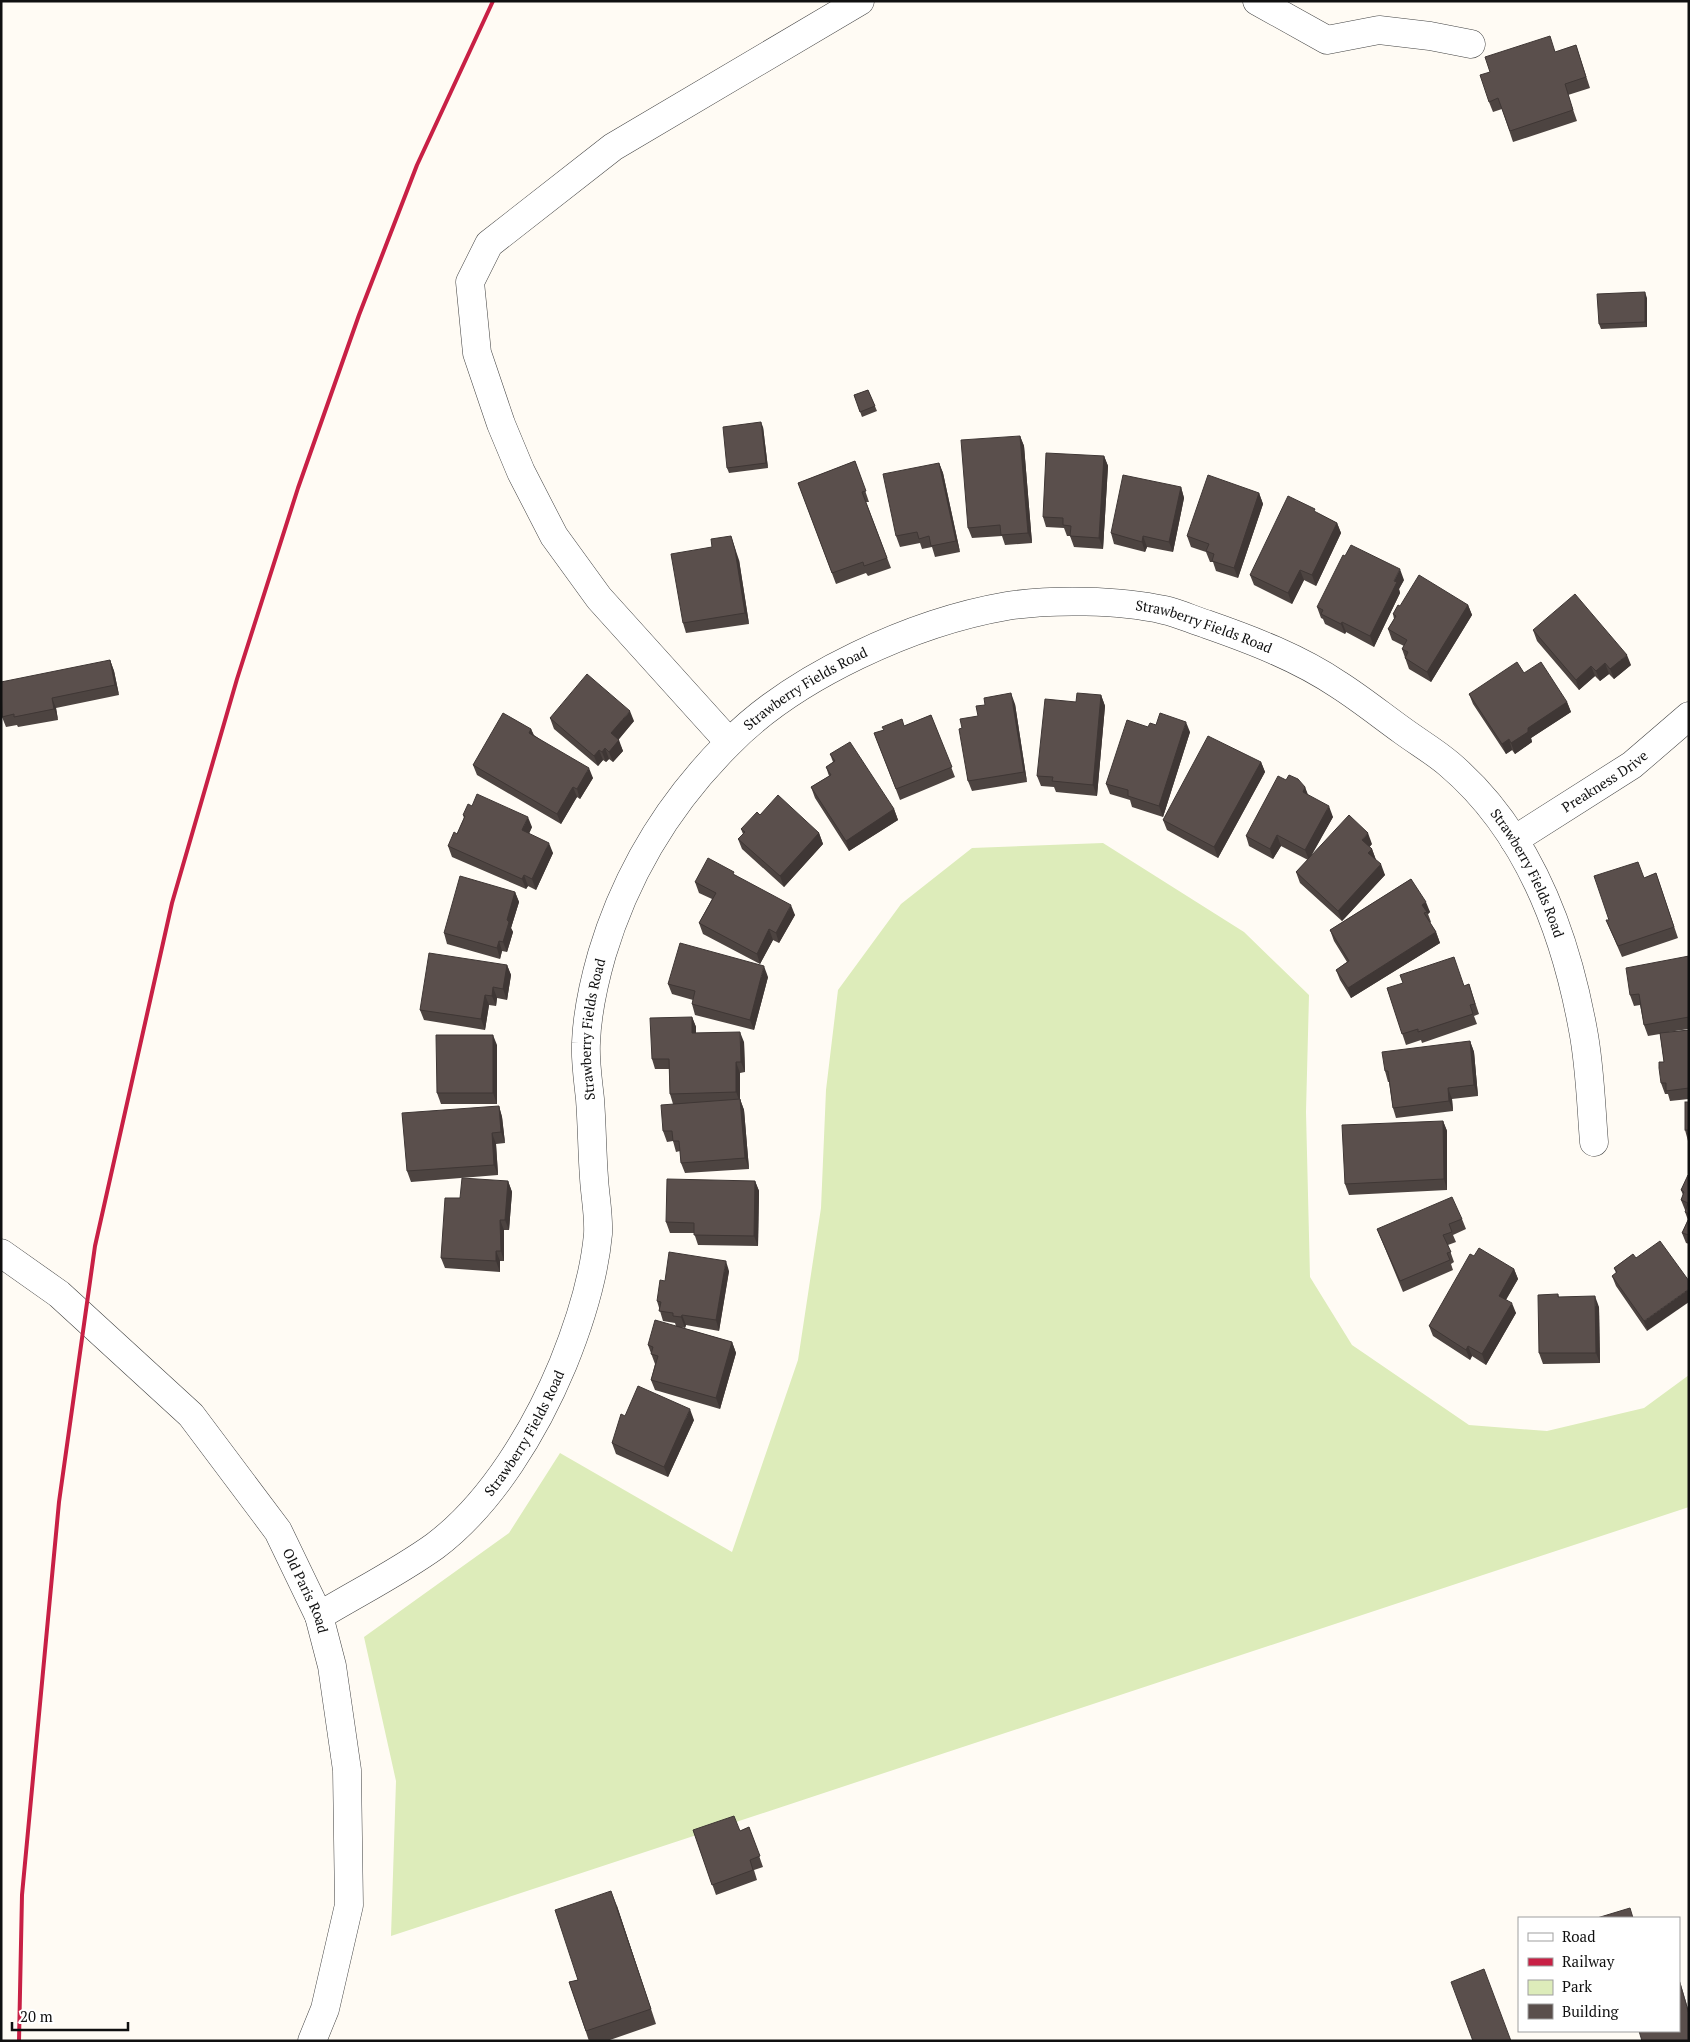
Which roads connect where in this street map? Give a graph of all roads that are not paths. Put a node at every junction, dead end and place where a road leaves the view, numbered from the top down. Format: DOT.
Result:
graph roads {
  1 [pos="860,1"];
  2 [pos="1257,1"];
  3 [pos="1471,44"];
  4 [pos="1689,716"];
  5 [pos="729,742"];
  6 [pos="1514,840"];
  7 [pos="1594,1142"];
  8 [pos="1,1253"];
  9 [pos="319,1616"];
  10 [pos="312,2041"];
  1 -- 5 [label="street"];
  2 -- 3 [label="street"];
  4 -- 6 [label="street, Preakness Drive"];
  5 -- 6 [label="street, Strawberry Fields Road"];
  5 -- 9 [label="street, Strawberry Fields Road"];
  6 -- 7 [label="street, Strawberry Fields Road"];
  8 -- 9 [label="street, Old Paris Road"];
  9 -- 10 [label="street, Old Paris Road"];
}
